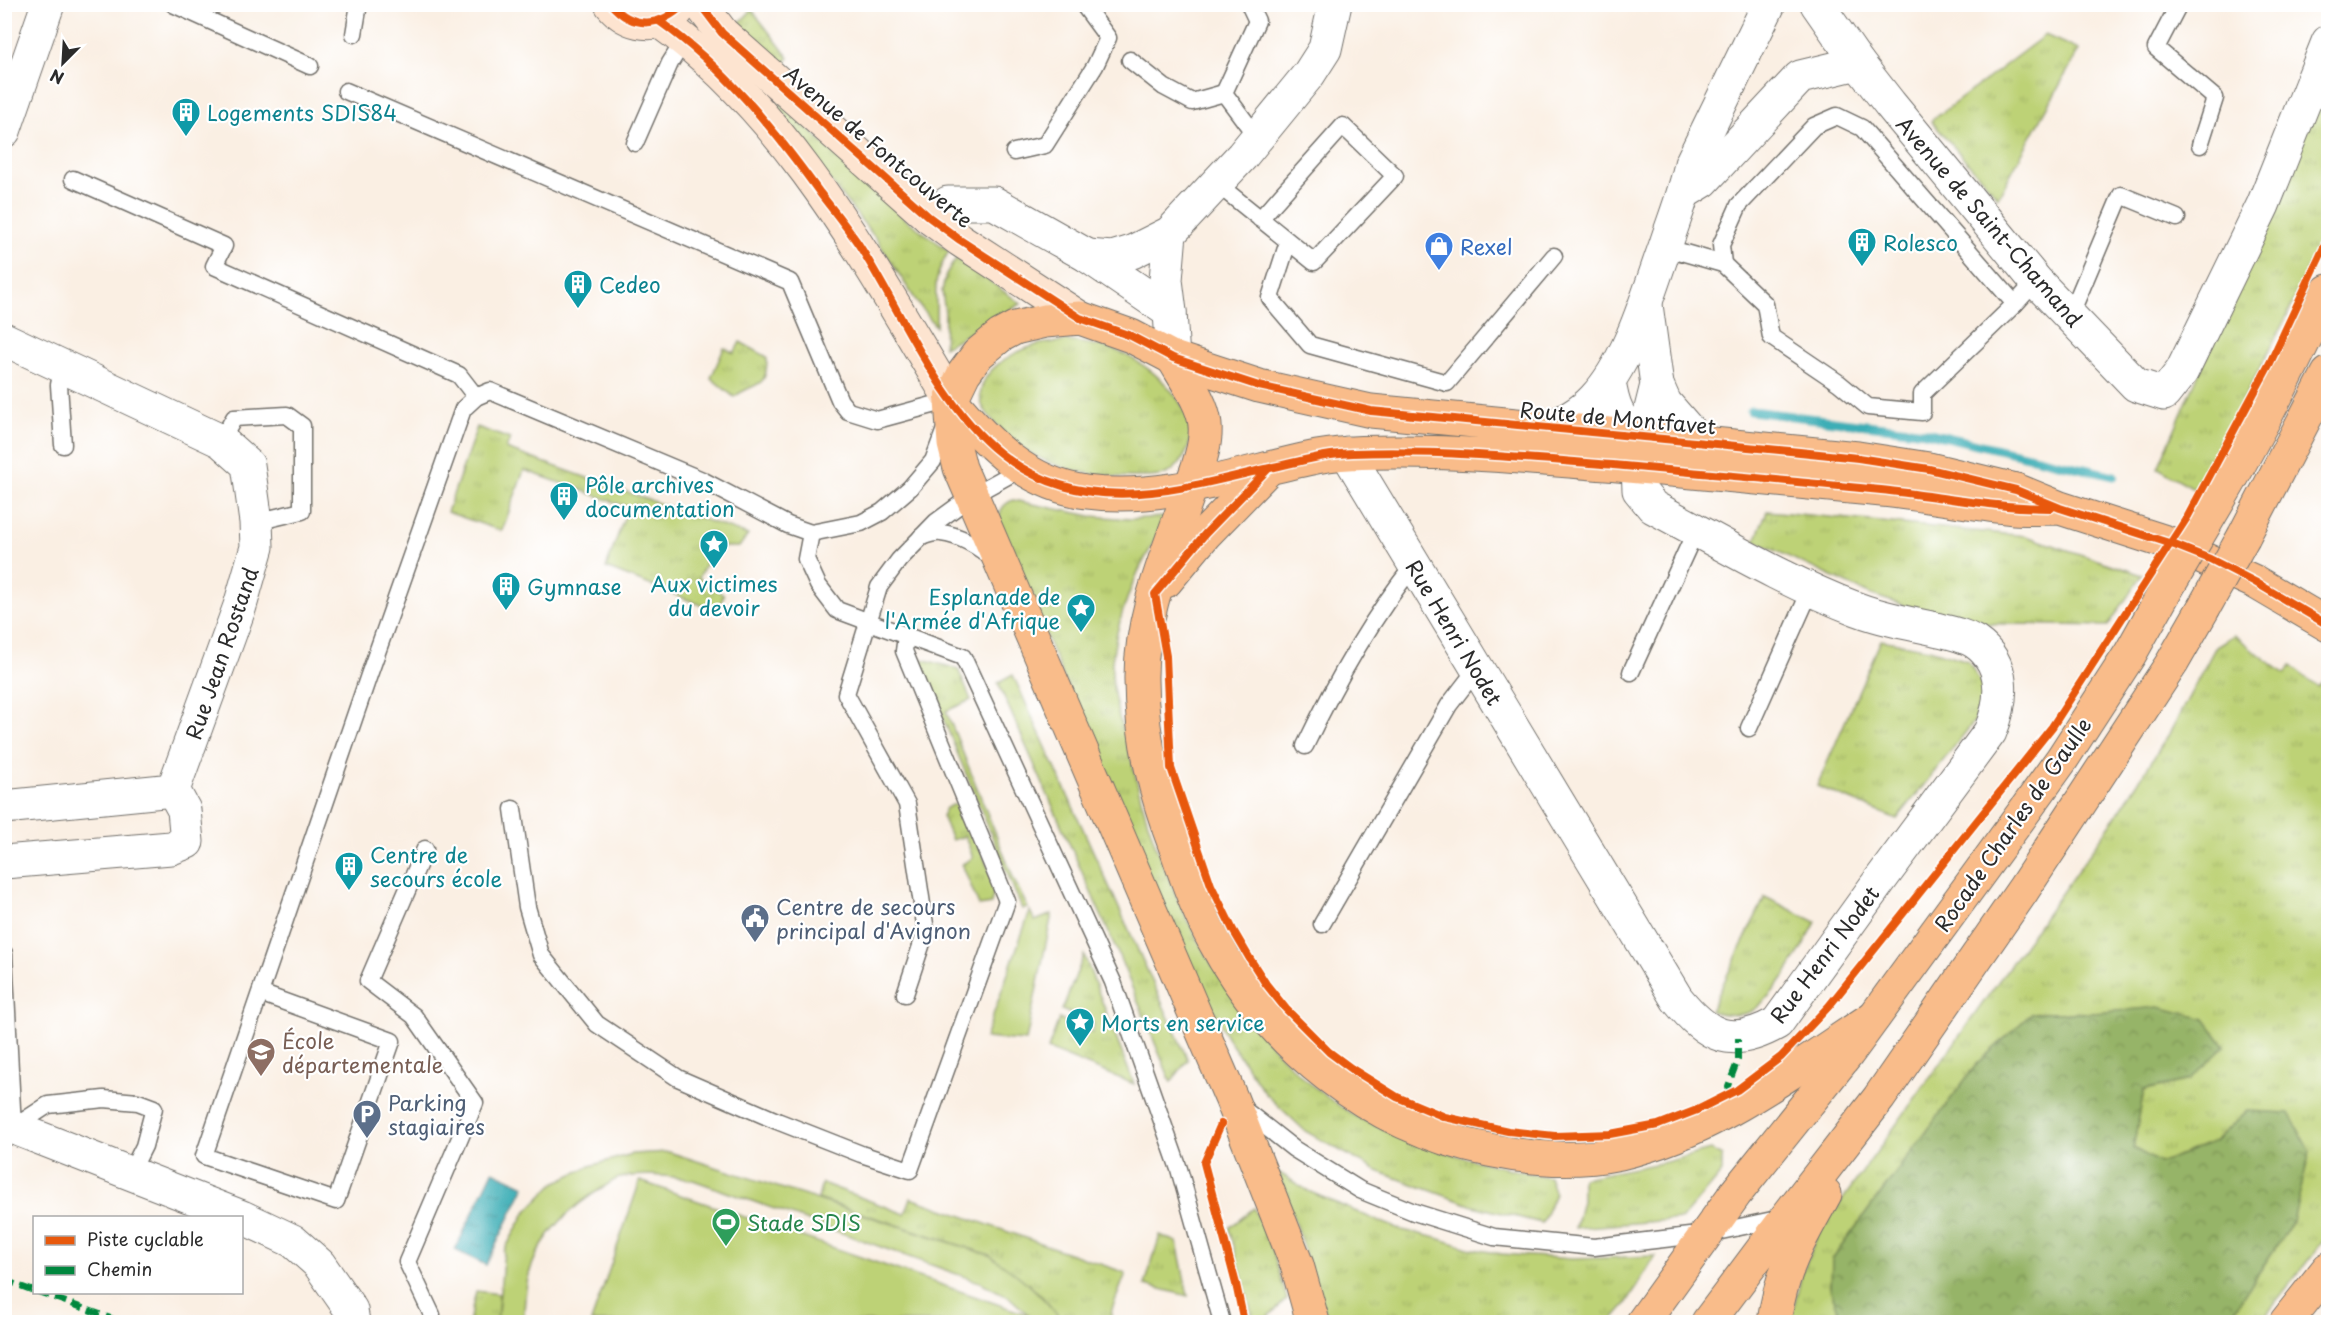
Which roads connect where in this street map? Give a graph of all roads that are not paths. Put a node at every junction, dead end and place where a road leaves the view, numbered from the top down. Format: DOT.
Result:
graph roads {
  1 [pos="48,4"];
  2 [pos="172,4"];
  3 [pos="359,4"];
  4 [pos="610,4"];
  5 [pos="700,4"];
  6 [pos="1083,4"];
  7 [pos="1249,4"];
  8 [pos="1335,4"];
  9 [pos="1769,4"];
  10 [pos="1817,4"];
  11 [pos="2179,4"];
  12 [pos="676,22"];
  13 [pos="354,34"];
  14 [pos="2328,42"];
  15 [pos="1130,60"];
  16 [pos="1858,63"];
  17 [pos="309,66"];
  18 [pos="346,91"];
  19 [pos="1224,93"];
  20 [pos="7,120"];
  21 [pos="1256,136"];
  22 [pos="635,143"];
  23 [pos="2200,145"];
  24 [pos="1014,152"];
  25 [pos="73,179"];
  26 [pos="1216,183"];
  27 [pos="1686,192"];
  28 [pos="929,217"];
  29 [pos="2177,218"];
  30 [pos="1260,219"];
  31 [pos="1170,233"];
  32 [pos="1288,242"];
  33 [pos="1664,247"];
  34 [pos="1088,256"];
  35 [pos="1554,256"];
  36 [pos="1723,264"];
  37 [pos="2328,291"];
  38 [pos="2025,292"];
  39 [pos="1646,305"];
  40 [pos="1170,312"];
  41 [pos="2070,316"];
  42 [pos="1080,318"];
  43 [pos="4,339"];
  44 [pos="1173,358"];
  45 [pos="63,366"];
  46 [pos="2328,374"];
  47 [pos="1609,381"];
  48 [pos="1657,385"];
  49 [pos="476,397"];
  50 [pos="951,400"];
  51 [pos="1548,429"];
  52 [pos="221,441"];
  53 [pos="1699,442"];
  54 [pos="63,445"];
  55 [pos="1638,452"];
  56 [pos="1347,453"];
  57 [pos="1022,468"];
  58 [pos="1268,469"];
  59 [pos="1191,486"];
  60 [pos="973,495"];
  61 [pos="2060,508"];
  62 [pos="256,522"];
  63 [pos="1696,530"];
  64 [pos="811,533"];
  65 [pos="921,537"];
  66 [pos="1414,565"];
  67 [pos="1008,577"];
  68 [pos="1811,590"];
  69 [pos="1155,594"];
  70 [pos="868,623"];
  71 [pos="2328,625"];
  72 [pos="906,636"];
  73 [pos="1631,672"];
  74 [pos="1482,674"];
  75 [pos="1749,728"];
  76 [pos="1305,746"];
  77 [pos="173,790"];
  78 [pos="4,807"];
  79 [pos="513,809"];
  80 [pos="425,849"];
  81 [pos="4,862"];
  82 [pos="1322,924"];
  83 [pos="4,953"];
  84 [pos="260,993"];
  85 [pos="904,993"];
  86 [pos="1874,1017"];
  87 [pos="1879,1098"];
  88 [pos="1232,1100"];
  89 [pos="9,1126"];
  90 [pos="130,1174"];
  91 [pos="242,1216"];
  92 [pos="243,1216"];
  93 [pos="1786,1218"];
  94 [pos="1707,1234"];
  95 [pos="2328,1269"];
  96 [pos="2328,1298"];
  97 [pos="432,1315"];
  98 [pos="353,1323"];
  99 [pos="1222,1323"];
  100 [pos="1313,1323"];
  101 [pos="1643,1323"];
  102 [pos="1708,1323"];
  103 [pos="1774,1323"];
  104 [pos="2286,1323"];
  105 [pos="2309,1323"];
  1 -- 20 [label="street"];
  2 -- 17 [label="lane"];
  3 -- 13 [label="lane"];
  4 -- 12 [label="main road"];
  5 -- 28 [label="main road, Avenue de Fontcouverte"];
  6 -- 24 [label="lane"];
  7 -- 19 [label="lane"];
  8 -- 21 [label="street"];
  9 -- 27 [label="street"];
  10 -- 16 [label="street, Avenue de Saint-Chamand"];
  11 -- 23 [label="lane"];
  12 -- 22 [label="lane"];
  12 -- 50 [label="main road"];
  14 -- 41 [label="street, Avenue de Saint-Chamand"];
  15 -- 19 [label="lane"];
  16 -- 27 [label="street"];
  16 -- 38 [label="street, Avenue de Saint-Chamand"];
  18 -- 50 [label="lane"];
  19 -- 21 [label="lane"];
  21 -- 26 [label="street"];
  25 -- 49 [label="lane"];
  26 -- 30 [label="lane"];
  26 -- 31 [label="street"];
  27 -- 33 [label="street"];
  28 -- 34 [label="street"];
  28 -- 42 [label="main road, Avenue de Fontcouverte"];
  29 -- 41 [label="lane"];
  30 -- 32 [label="lane"];
  30 -- 32 [label="lane"];
  31 -- 34 [label="street"];
  31 -- 40 [label="street"];
  32 -- 35 [label="lane"];
  33 -- 36 [label="lane"];
  33 -- 39 [label="street"];
  34 -- 40 [label="street"];
  36 -- 38 [label="lane"];
  36 -- 38 [label="lane"];
  37 -- 86 [label="main road, Rocade Charles de Gaulle, bridge"];
  38 -- 41 [label="street, Avenue de Saint-Chamand"];
  39 -- 47 [label="street"];
  39 -- 48 [label="street"];
  40 -- 44 [label="street"];
  42 -- 44 [label="main road, Route de Montfavet"];
  42 -- 50 [label="main road"];
  43 -- 45 [label="street, Rue Jean Rostand"];
  44 -- 51 [label="main road, Route de Montfavet"];
  44 -- 59 [label="main road"];
  45 -- 52 [label="street, Rue Jean Rostand"];
  45 -- 54 [label="lane"];
  46 -- 87 [label="main road, Rocade Charles de Gaulle, bridge"];
  47 -- 51 [label="street"];
  47 -- 55 [label="street"];
  48 -- 53 [label="street"];
  48 -- 55 [label="street"];
  49 -- 64 [label="lane"];
  49 -- 84 [label="lane"];
  50 -- 57 [label="main road, Route de Montfavet"];
  50 -- 60 [label="main road"];
  50 -- 64 [label="lane"];
  51 -- 55 [label="main road, Route de Montfavet"];
  52 -- 62 [label="street, Rue Jean Rostand"];
  52 -- 62 [label="lane"];
  53 -- 55 [label="main road, Route de Montfavet"];
  53 -- 61 [label="main road, Route de Montfavet"];
  55 -- 56 [label="main road, Route de Montfavet"];
  55 -- 61 [label="main road, Route de Montfavet"];
  55 -- 63 [label="street, Rue Henri Nodet"];
  56 -- 58 [label="main road, Route de Montfavet"];
  56 -- 66 [label="street, Rue Henri Nodet"];
  57 -- 59 [label="main road, Route de Montfavet"];
  57 -- 60 [label="lane"];
  58 -- 59 [label="main road, Route de Montfavet"];
  58 -- 69 [label="main road"];
  59 -- 69 [label="main road"];
  60 -- 65 [label="lane"];
  60 -- 67 [label="main road"];
  61 -- 71 [label="main road, Route de Montfavet"];
  62 -- 77 [label="street, Rue Jean Rostand"];
  63 -- 68 [label="street, Rue Henri Nodet"];
  63 -- 73 [label="lane"];
  64 -- 70 [label="lane"];
  65 -- 67 [label="lane"];
  65 -- 70 [label="lane"];
  66 -- 74 [label="street, Rue Henri Nodet"];
  66 -- 76 [label="lane"];
  67 -- 88 [label="main road"];
  68 -- 74 [label="street, Rue Henri Nodet"];
  68 -- 75 [label="lane"];
  69 -- 86 [label="main road"];
  70 -- 72 [label="lane"];
  70 -- 85 [label="lane"];
  72 -- 79 [label="lane"];
  72 -- 99 [label="lane"];
  74 -- 82 [label="lane"];
  77 -- 78 [label="street"];
  77 -- 81 [label="street"];
  80 -- 97 [label="lane"];
  83 -- 89 [label="lane"];
  84 -- 84 [label="lane"];
  86 -- 94 [label="main road, Rocade Charles de Gaulle"];
  87 -- 93 [label="main road, Rocade Charles de Gaulle"];
  87 -- 103 [label="main road"];
  88 -- 94 [label="lane"];
  88 -- 100 [label="main road"];
  89 -- 90 [label="street"];
  89 -- 90 [label="lane"];
  90 -- 91 [label="street"];
  92 -- 98 [label="street"];
  93 -- 94 [label="lane"];
  93 -- 102 [label="main road, Rocade Charles de Gaulle"];
  94 -- 101 [label="main road, Rocade Charles de Gaulle"];
  95 -- 104 [label="main road"];
  96 -- 105 [label="main road"];
}
